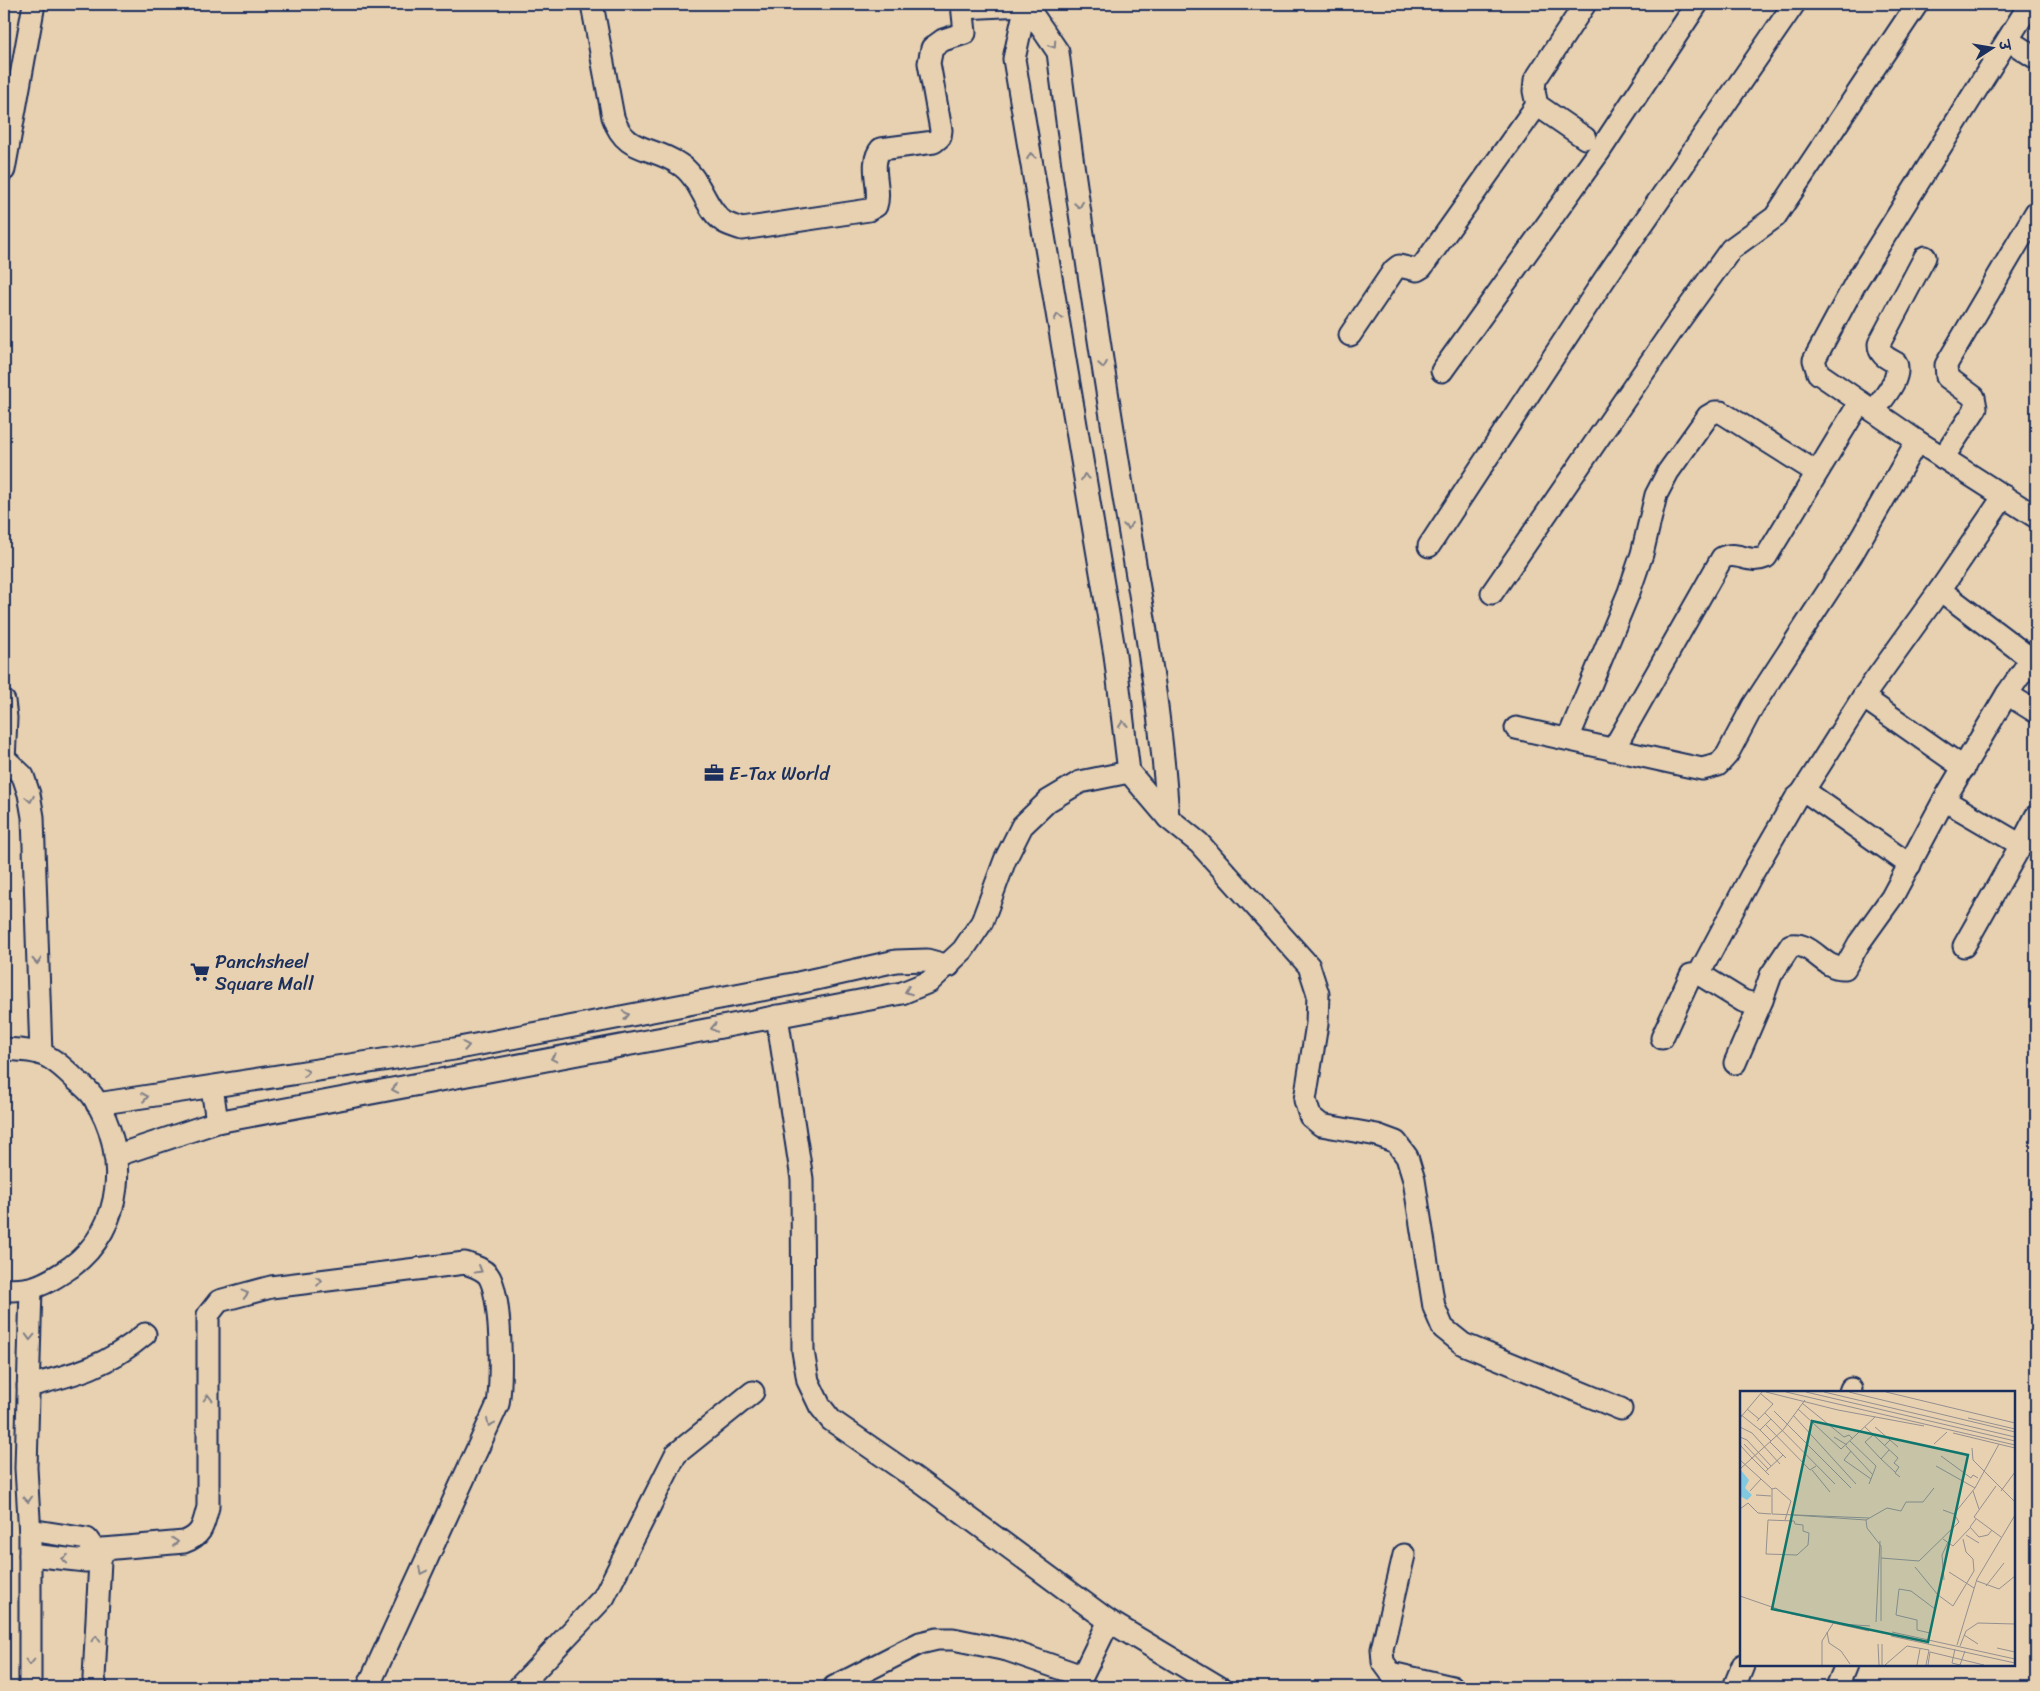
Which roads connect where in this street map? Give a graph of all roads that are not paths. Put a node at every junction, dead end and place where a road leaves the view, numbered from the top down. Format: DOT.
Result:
graph roads {
  1 [pos="34,4"];
  2 [pos="592,4"];
  3 [pos="1026,4"];
  4 [pos="1584,4"];
  5 [pos="1697,4"];
  6 [pos="1794,4"];
  7 [pos="1917,4"];
  8 [pos="2030,4"];
  9 [pos="962,6"];
  10 [pos="2008,40"];
  11 [pos="2036,58"];
  12 [pos="1537,105"];
  13 [pos="1585,138"];
  14 [pos="4,170"];
  15 [pos="2036,212"];
  16 [pos="1925,258"];
  17 [pos="1350,335"];
  18 [pos="1442,371"];
  19 [pos="1867,406"];
  20 [pos="1917,441"];
  21 [pos="1943,458"];
  22 [pos="1816,472"];
  23 [pos="2004,496"];
  24 [pos="2036,518"];
  25 [pos="1429,546"];
  26 [pos="1940,590"];
  27 [pos="1492,593"];
  28 [pos="2034,655"];
  29 [pos="2008,694"];
  30 [pos="1863,697"];
  31 [pos="4,701"];
  32 [pos="2036,712"];
  33 [pos="1516,728"];
  34 [pos="1568,740"];
  35 [pos="1613,750"];
  36 [pos="4,760"];
  37 [pos="1964,768"];
  38 [pos="1129,772"];
  39 [pos="1802,793"];
  40 [pos="1944,800"];
  41 [pos="2036,816"];
  42 [pos="1168,818"];
  43 [pos="2021,845"];
  44 [pos="1910,865"];
  45 [pos="1964,946"];
  46 [pos="949,966"];
  47 [pos="1699,974"];
  48 [pos="746,993"];
  49 [pos="1762,1000"];
  50 [pos="777,1016"];
  51 [pos="750,1021"];
  52 [pos="1662,1038"];
  53 [pos="4,1049"];
  54 [pos="42,1054"];
  55 [pos="1735,1063"];
  56 [pos="212,1087"];
  57 [pos="97,1104"];
  58 [pos="217,1122"];
  59 [pos="115,1156"];
  60 [pos="31,1288"];
  61 [pos="4,1290"];
  62 [pos="145,1334"];
  63 [pos="28,1386"];
  64 [pos="753,1392"];
  65 [pos="1621,1409"];
  66 [pos="30,1530"];
  67 [pos="99,1549"];
  68 [pos="30,1555"];
  69 [pos="1404,1555"];
  70 [pos="1109,1621"];
  71 [pos="1743,1666"];
  72 [pos="1846,1666"];
  73 [pos="1387,1680"];
  74 [pos="1080,1682"];
  75 [pos="30,1687"];
  76 [pos="96,1687"];
  77 [pos="368,1687"];
  78 [pos="518,1687"];
  79 [pos="834,1687"];
  80 [pos="1219,1687"];
  81 [pos="1452,1687"];
  82 [pos="1734,1687"];
  83 [pos="1837,1687"];
  1 -- 14 [label="street"];
  2 -- 9 [label="street"];
  3 -- 9 [label="street"];
  38 -- 3 [label="street, one-way"];
  3 -- 42 [label="street, one-way"];
  4 -- 12 [label="street"];
  5 -- 18 [label="street"];
  6 -- 25 [label="street"];
  7 -- 27 [label="street"];
  8 -- 10 [label="street"];
  10 -- 11 [label="street"];
  10 -- 19 [label="street"];
  12 -- 13 [label="street"];
  12 -- 17 [label="street"];
  15 -- 21 [label="street"];
  16 -- 19 [label="street"];
  19 -- 20 [label="street"];
  19 -- 22 [label="street"];
  20 -- 21 [label="street"];
  20 -- 35 [label="street"];
  21 -- 23 [label="street"];
  22 -- 34 [label="street"];
  22 -- 35 [label="street"];
  23 -- 24 [label="street"];
  23 -- 26 [label="street"];
  26 -- 28 [label="street"];
  26 -- 30 [label="street"];
  28 -- 29 [label="street"];
  29 -- 32 [label="street"];
  29 -- 37 [label="street"];
  30 -- 37 [label="street"];
  30 -- 39 [label="street"];
  31 -- 36 [label="street"];
  33 -- 34 [label="street"];
  34 -- 35 [label="street"];
  36 -- 54 [label="street, one-way"];
  37 -- 40 [label="street"];
  38 -- 42 [label="street"];
  38 -- 46 [label="street"];
  39 -- 44 [label="street"];
  39 -- 47 [label="street"];
  40 -- 43 [label="street"];
  40 -- 44 [label="street"];
  41 -- 43 [label="street"];
  42 -- 65 [label="street"];
  43 -- 45 [label="street"];
  44 -- 49 [label="street"];
  46 -- 48 [label="street"];
  46 -- 50 [label="street, one-way"];
  47 -- 49 [label="street"];
  47 -- 52 [label="street"];
  48 -- 51 [label="street"];
  56 -- 48 [label="street, one-way"];
  49 -- 55 [label="street"];
  50 -- 51 [label="street"];
  50 -- 70 [label="street"];
  51 -- 58 [label="street, one-way"];
  53 -- 54 [label="street"];
  54 -- 57 [label="street"];
  57 -- 56 [label="street, one-way"];
  56 -- 58 [label="street"];
  57 -- 59 [label="street"];
  58 -- 59 [label="street"];
  59 -- 60 [label="street"];
  60 -- 61 [label="street"];
  60 -- 63 [label="street, one-way"];
  62 -- 63 [label="street"];
  63 -- 66 [label="street, one-way"];
  64 -- 78 [label="street"];
  66 -- 67 [label="street"];
  66 -- 68 [label="street"];
  67 -- 68 [label="street, one-way"];
  76 -- 67 [label="street, one-way"];
  67 -- 77 [label="street, one-way"];
  68 -- 75 [label="street, one-way"];
  69 -- 73 [label="street"];
  70 -- 74 [label="street"];
  70 -- 80 [label="street"];
  71 -- 82 [label="street"];
  72 -- 83 [label="street"];
  73 -- 81 [label="street"];
  74 -- 79 [label="street"];
}
